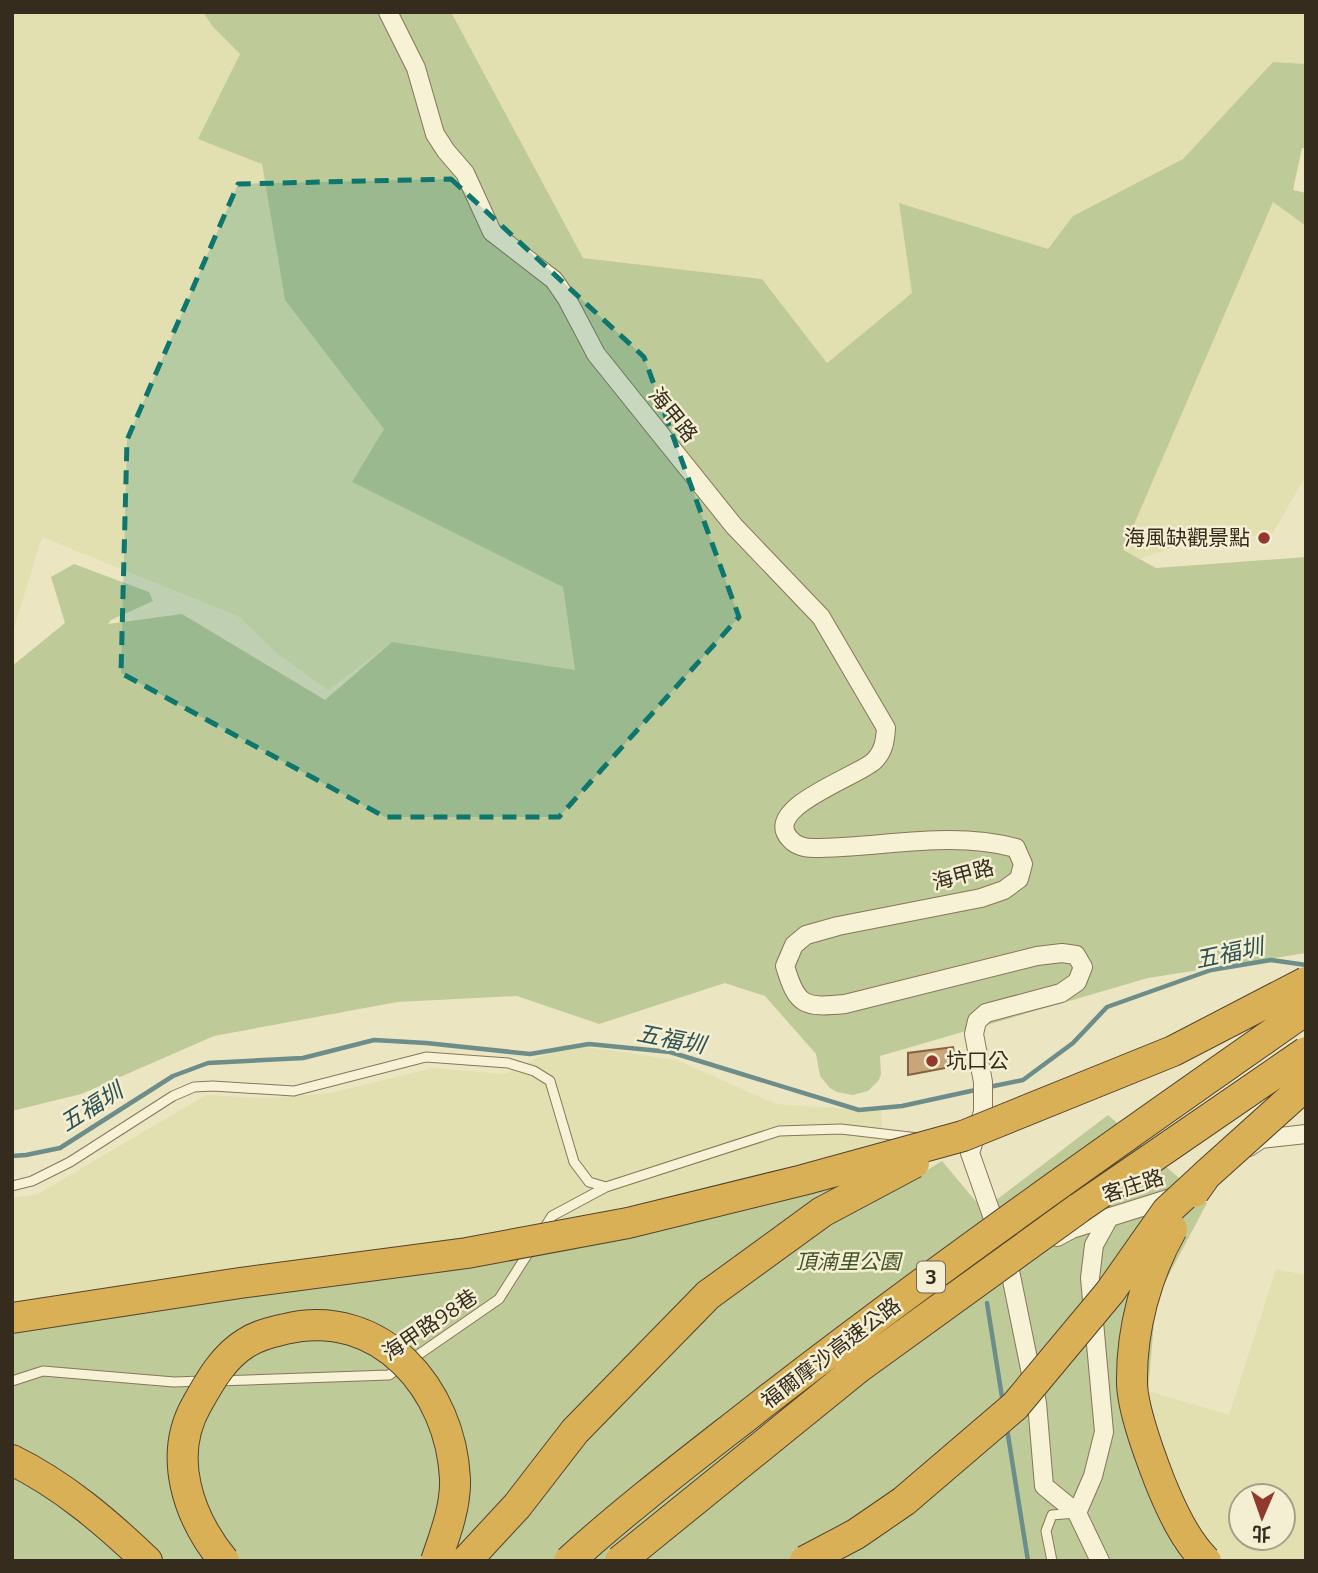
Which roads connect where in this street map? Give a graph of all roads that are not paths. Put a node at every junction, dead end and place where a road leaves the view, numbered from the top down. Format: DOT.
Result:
graph roads {
  1 [pos="388,12"];
  2 [pos="1306,982"];
  3 [pos="1306,1010"];
  4 [pos="1306,1052"];
  5 [pos="1306,1085"];
  6 [pos="1306,1133"];
  7 [pos="967,1145"];
  8 [pos="1206,1175"];
  9 [pos="12,1186"];
  10 [pos="606,1187"];
  11 [pos="1109,1218"];
  12 [pos="1008,1261"];
  13 [pos="12,1318"];
  14 [pos="12,1381"];
  15 [pos="12,1460"];
  16 [pos="1077,1513"];
  17 [pos="147,1561"];
  18 [pos="223,1561"];
  19 [pos="436,1561"];
  20 [pos="466,1561"];
  21 [pos="569,1561"];
  22 [pos="620,1561"];
  23 [pos="805,1561"];
  24 [pos="1052,1561"];
  25 [pos="1100,1561"];
  26 [pos="1206,1561"];
  1 -- 7 [label="street, 海甲路"];
  2 -- 7 [label="highway, bridge"];
  3 -- 21 [label="highway, 福爾摩沙高速公路 / 3, bridge"];
  4 -- 22 [label="highway, 福爾摩沙高速公路 / 3, bridge"];
  5 -- 8 [label="highway, bridge"];
  6 -- 11 [label="street, 客庄路"];
  7 -- 10 [label="lane, 海甲路98巷"];
  7 -- 12 [label="street"];
  7 -- 13 [label="highway, bridge"];
  7 -- 20 [label="highway, bridge"];
  8 -- 23 [label="highway, bridge"];
  8 -- 26 [label="highway, bridge"];
  9 -- 10 [label="lane"];
  10 -- 14 [label="lane, 海甲路98巷"];
  11 -- 12 [label="street, 客庄路"];
  11 -- 16 [label="street"];
  12 -- 16 [label="street"];
  15 -- 17 [label="highway"];
  16 -- 24 [label="lane"];
  16 -- 25 [label="street"];
  18 -- 19 [label="highway, bridge"];
}
